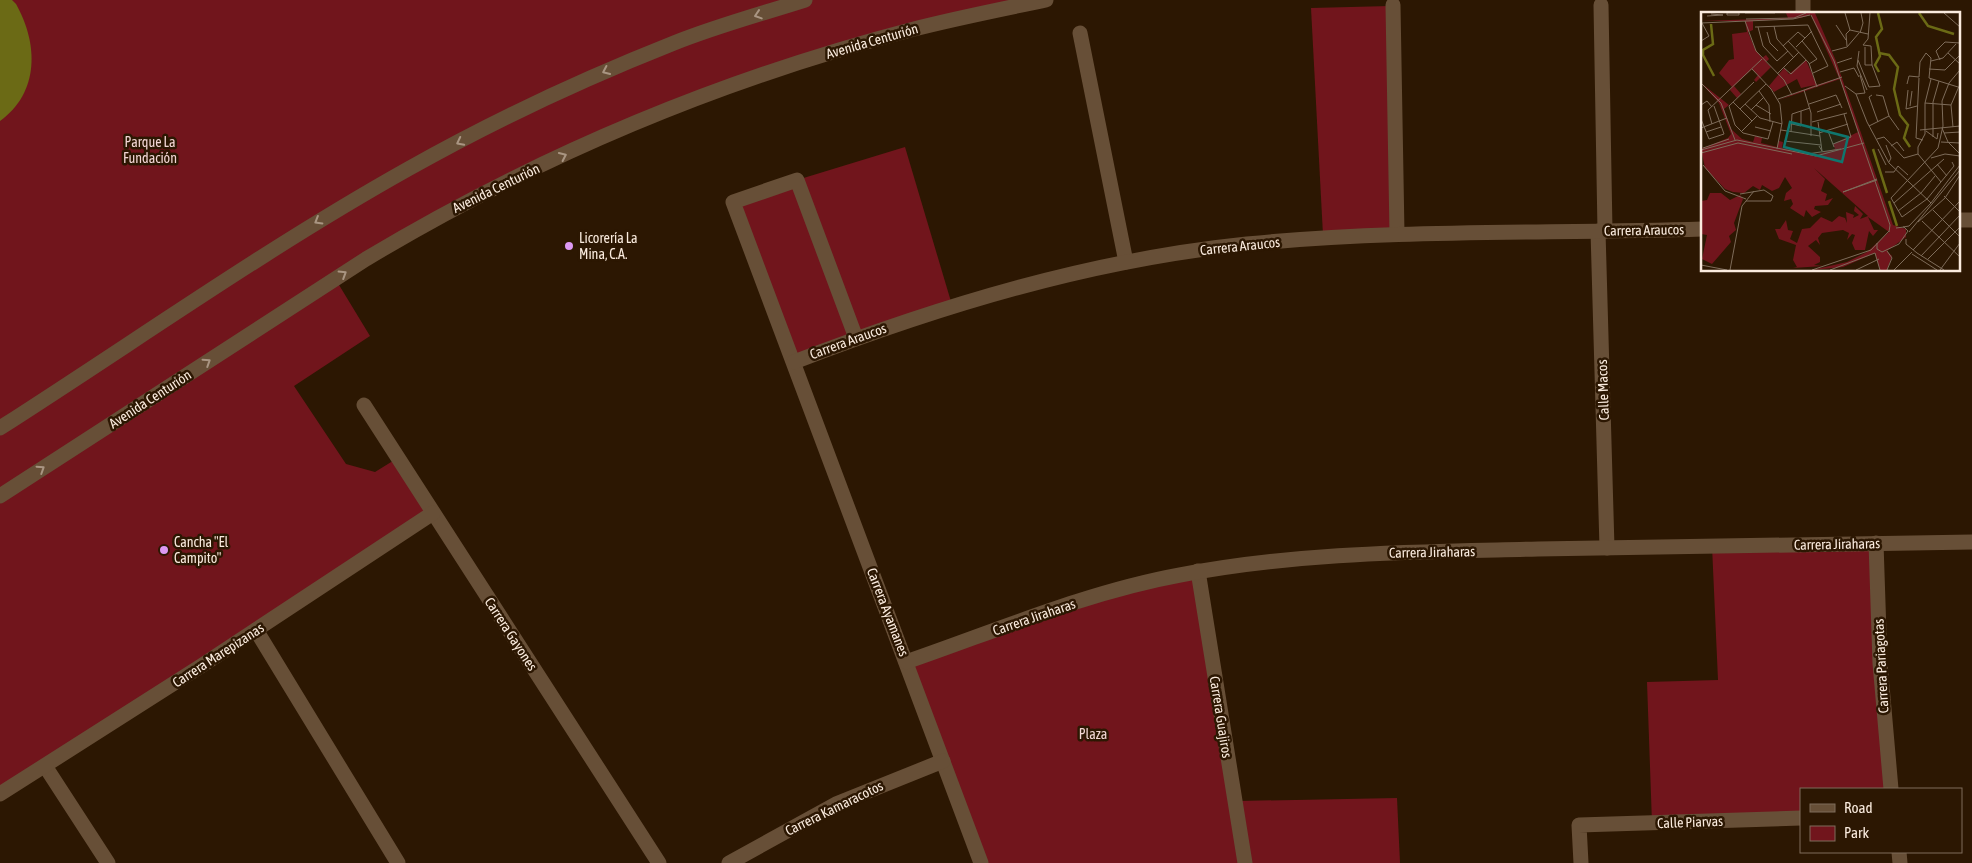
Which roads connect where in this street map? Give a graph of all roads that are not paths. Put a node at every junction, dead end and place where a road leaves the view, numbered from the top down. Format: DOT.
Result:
graph roads {
  1 [pos="805,0"];
  2 [pos="1046,0"];
  3 [pos="1393,5"];
  4 [pos="1601,5"];
  5 [pos="1080,33"];
  6 [pos="1701,229"];
  7 [pos="1602,231"];
  8 [pos="1397,234"];
  9 [pos="1126,262"];
  10 [pos="856,338"];
  11 [pos="794,362"];
  12 [pos="364,405"];
  13 [pos="0,428"];
  14 [pos="0,496"];
  15 [pos="433,513"];
  16 [pos="1972,542"];
  17 [pos="1876,543"];
  18 [pos="1607,548"];
  19 [pos="1198,571"];
  20 [pos="256,630"];
  21 [pos="906,662"];
  22 [pos="943,761"];
  23 [pos="45,766"];
  24 [pos="1891,788"];
  25 [pos="0,794"];
  26 [pos="1800,818"];
  27 [pos="108,863"];
  28 [pos="398,863"];
  29 [pos="659,863"];
  30 [pos="729,863"];
  31 [pos="981,863"];
  32 [pos="1245,863"];
  33 [pos="1581,863"];
  1 -- 13 [label="street, one-way"];
  14 -- 2 [label="street, Avenida Centurión, one-way"];
  3 -- 8 [label="street"];
  4 -- 7 [label="street, Calle Macos"];
  5 -- 9 [label="street"];
  6 -- 7 [label="street, Carrera Araucos"];
  7 -- 8 [label="street, Carrera Araucos"];
  7 -- 18 [label="street, Calle Macos"];
  8 -- 9 [label="street, Carrera Araucos"];
  9 -- 10 [label="street, Carrera Araucos"];
  10 -- 11 [label="street, Carrera Araucos"];
  10 -- 11 [label="street, Carrera Ayamanes"];
  11 -- 21 [label="street, Carrera Ayamanes"];
  12 -- 15 [label="street, Carrera Gayones"];
  15 -- 20 [label="street, Carrera Marepizanas"];
  15 -- 29 [label="street, Carrera Gayones"];
  16 -- 17 [label="street, Carrera Jiraharas"];
  17 -- 18 [label="street, Carrera Jiraharas"];
  17 -- 24 [label="street, Carrera Pariagotas"];
  18 -- 19 [label="street, Carrera Jiraharas"];
  19 -- 21 [label="street, Carrera Jiraharas"];
  19 -- 32 [label="street, Carrera Guajiros"];
  20 -- 23 [label="street, Carrera Marepizanas"];
  20 -- 28 [label="street"];
  21 -- 22 [label="street, Carrera Ayamanes"];
  22 -- 30 [label="street, Carrera Kamaracotos"];
  22 -- 31 [label="street, Carrera Ayamanes"];
  23 -- 25 [label="street, Carrera Marepizanas"];
  23 -- 27 [label="street"];
  26 -- 33 [label="street, Calle Piarvas"];
}
